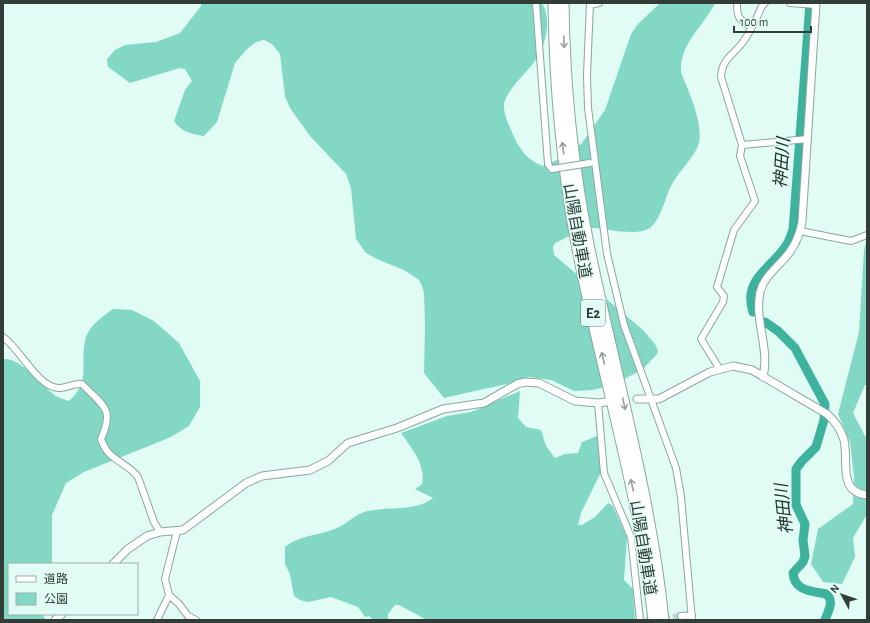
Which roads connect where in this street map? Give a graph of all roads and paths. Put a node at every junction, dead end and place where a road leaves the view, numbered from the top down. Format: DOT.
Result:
graph roads {
  1 [pos="536,3"];
  2 [pos="554,3"];
  3 [pos="563,3"];
  4 [pos="599,3"];
  5 [pos="737,3"];
  6 [pos="765,3"];
  7 [pos="790,3"];
  8 [pos="590,4"];
  9 [pos="813,4"];
  10 [pos="752,27"];
  11 [pos="803,138"];
  12 [pos="742,145"];
  13 [pos="592,163"];
  14 [pos="800,231"];
  15 [pos="867,235"];
  16 [pos="3,338"];
  17 [pos="720,368"];
  18 [pos="763,377"];
  19 [pos="637,399"];
  20 [pos="651,400"];
  21 [pos="606,402"];
  22 [pos="598,403"];
  23 [pos="867,495"];
  24 [pos="160,532"];
  25 [pos="177,532"];
  26 [pos="114,563"];
  27 [pos="169,595"];
  28 [pos="681,616"];
  29 [pos="692,617"];
  30 [pos="158,620"];
  31 [pos="196,620"];
  32 [pos="640,620"];
  33 [pos="646,620"];
  34 [pos="654,620"];
  35 [pos="663,620"];
  1 -- 13 [label="street, bridge"];
  34 -- 2 [label="highway, 山陽自動車道 / E2, one-way"];
  3 -- 35 [label="highway, 山陽自動車道 / E2, one-way"];
  4 -- 8 [label="street"];
  5 -- 10 [label="street"];
  6 -- 10 [label="street"];
  7 -- 9 [label="street"];
  8 -- 13 [label="street"];
  9 -- 11 [label="street"];
  10 -- 12 [label="street"];
  11 -- 12 [label="street"];
  11 -- 14 [label="street"];
  12 -- 17 [label="street"];
  13 -- 20 [label="street"];
  14 -- 15 [label="street"];
  14 -- 18 [label="street"];
  16 -- 24 [label="street"];
  17 -- 18 [label="street"];
  17 -- 20 [label="street"];
  18 -- 23 [label="street"];
  19 -- 20 [label="street"];
  20 -- 29 [label="street"];
  21 -- 22 [label="street"];
  22 -- 25 [label="street"];
  22 -- 32 [label="street"];
  24 -- 25 [label="street"];
  24 -- 26 [label="street"];
  25 -- 27 [label="street"];
  27 -- 30 [label="street"];
  27 -- 31 [label="street"];
  28 -- 29 [label="street"];
  32 -- 33 [label="street"];
}
